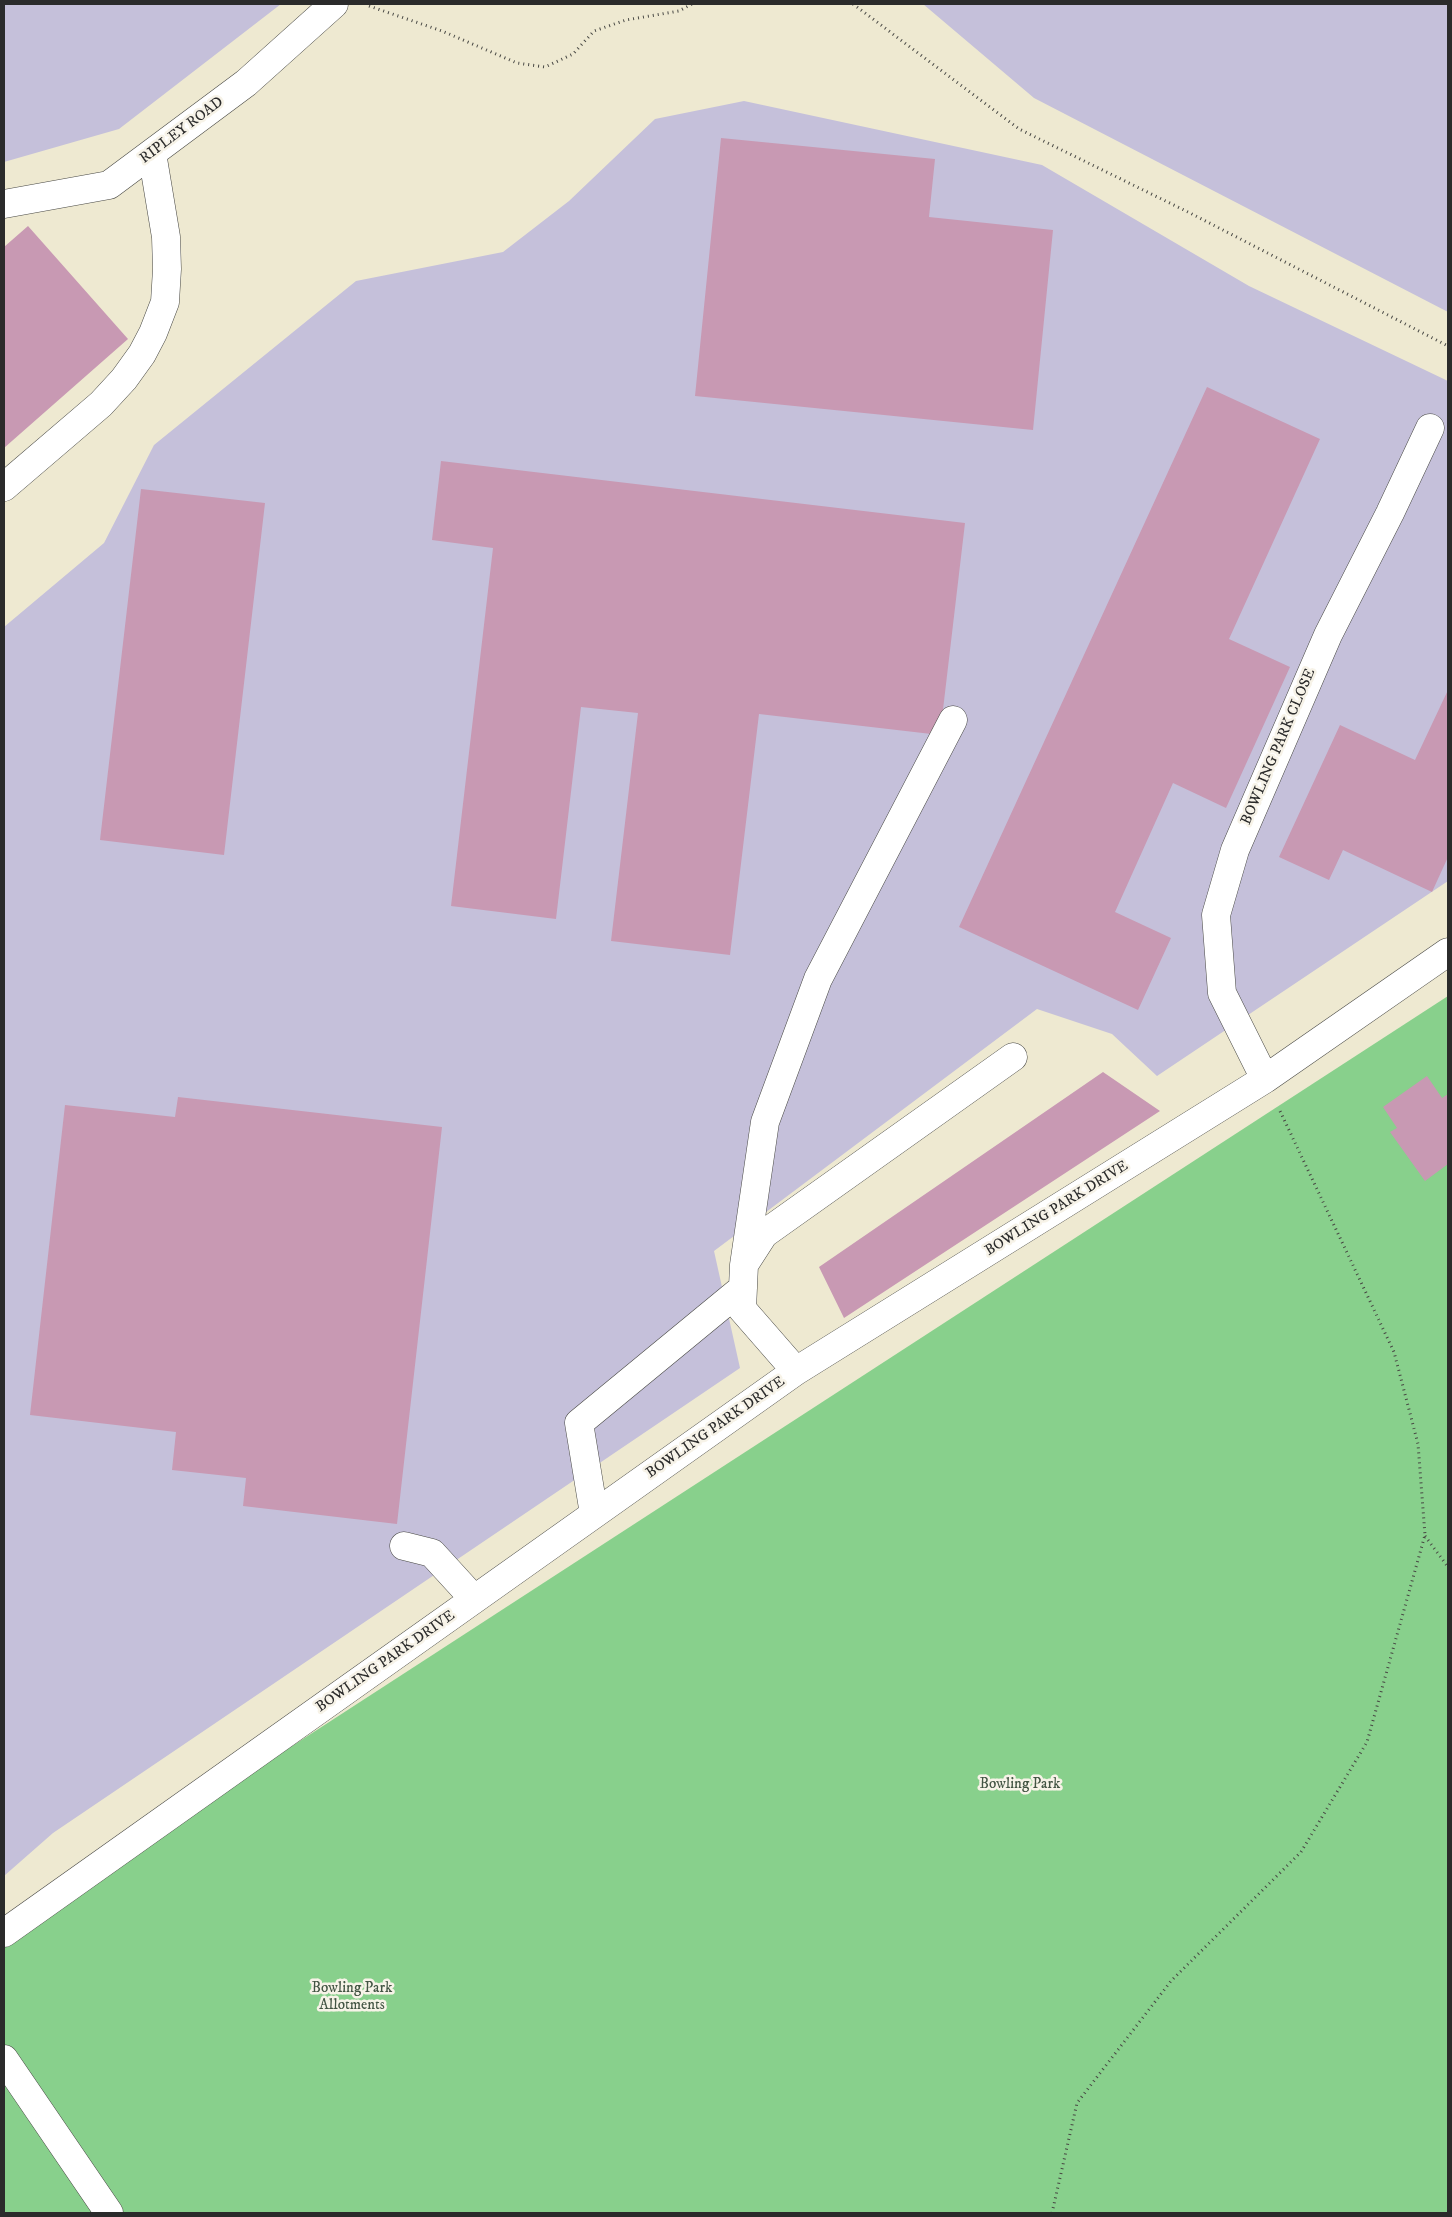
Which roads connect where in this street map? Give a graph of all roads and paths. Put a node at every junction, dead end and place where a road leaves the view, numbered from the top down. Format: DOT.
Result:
graph roads {
  1 [pos="334,4"];
  2 [pos="363,4"];
  3 [pos="692,4"];
  4 [pos="853,4"];
  5 [pos="152,153"];
  6 [pos="4,204"];
  7 [pos="1448,346"];
  8 [pos="1430,428"];
  9 [pos="4,487"];
  10 [pos="954,720"];
  11 [pos="1448,952"];
  12 [pos="1013,1057"];
  13 [pos="1265,1079"];
  14 [pos="743,1277"];
  15 [pos="796,1372"];
  16 [pos="594,1514"];
  17 [pos="1425,1535"];
  18 [pos="404,1546"];
  19 [pos="1448,1567"];
  20 [pos="474,1599"];
  21 [pos="6,1928"];
  22 [pos="4,2059"];
  23 [pos="110,2213"];
  24 [pos="1052,2213"];
  1 -- 5 [label="street, RIPLEY ROAD"];
  2 -- 3 [label="path"];
  4 -- 7 [label="path"];
  5 -- 6 [label="street, RIPLEY ROAD"];
  5 -- 9 [label="street"];
  8 -- 13 [label="street, BOWLING PARK CLOSE"];
  10 -- 14 [label="street"];
  11 -- 13 [label="street, BOWLING PARK DRIVE"];
  12 -- 14 [label="street"];
  13 -- 15 [label="street, BOWLING PARK DRIVE"];
  13 -- 17 [label="path"];
  14 -- 15 [label="street"];
  14 -- 16 [label="street"];
  15 -- 16 [label="street, BOWLING PARK DRIVE"];
  16 -- 20 [label="street, BOWLING PARK DRIVE"];
  17 -- 19 [label="path"];
  17 -- 24 [label="path"];
  18 -- 20 [label="street"];
  20 -- 21 [label="street, BOWLING PARK DRIVE"];
  22 -- 23 [label="street"];
}
